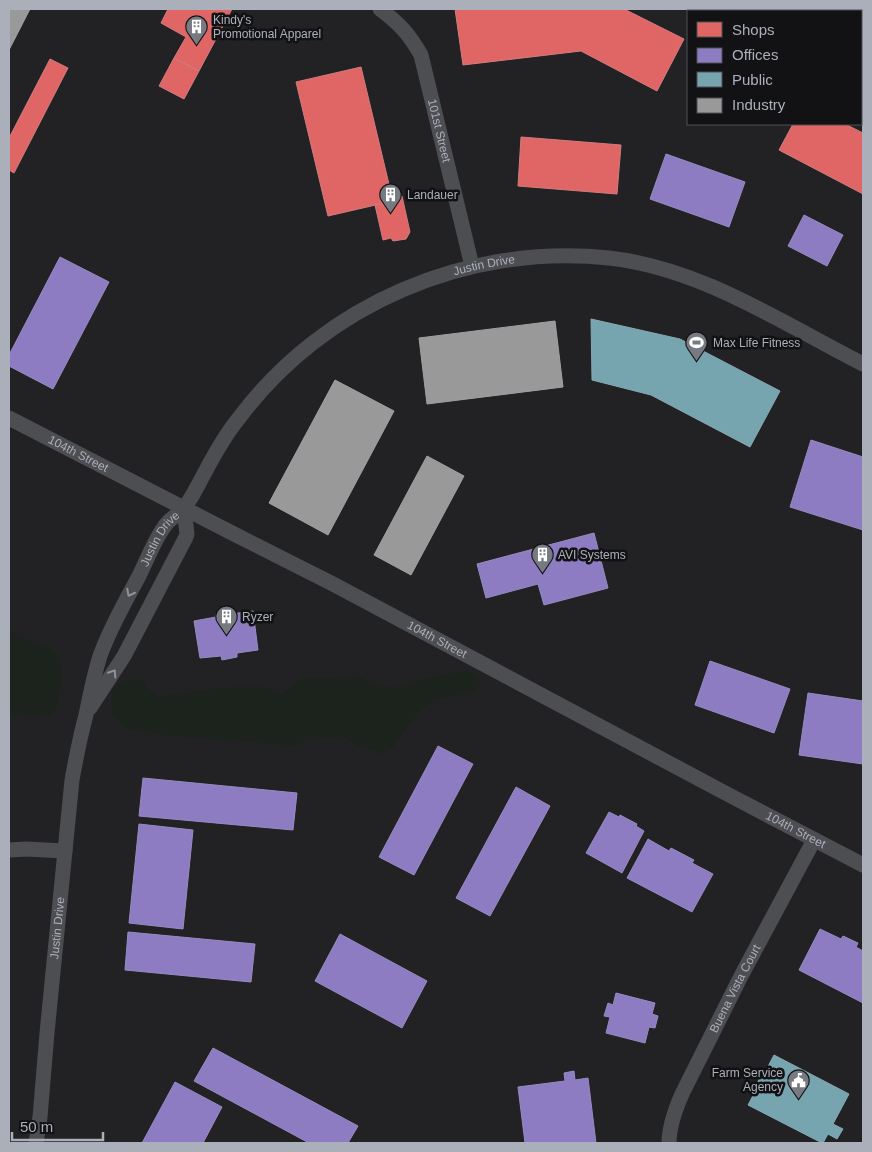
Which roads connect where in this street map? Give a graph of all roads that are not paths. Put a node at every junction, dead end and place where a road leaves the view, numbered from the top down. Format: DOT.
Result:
graph roads {
  1 [pos="380,9"];
  2 [pos="472,266"];
  3 [pos="863,364"];
  4 [pos="9,418"];
  5 [pos="184,508"];
  6 [pos="86,713"];
  7 [pos="814,840"];
  8 [pos="9,850"];
  9 [pos="65,851"];
  10 [pos="863,865"];
  11 [pos="36,1143"];
  12 [pos="669,1143"];
  1 -- 2 [label="street, 101st Street"];
  2 -- 3 [label="street, Justin Drive"];
  2 -- 5 [label="street, Justin Drive"];
  4 -- 5 [label="street, 104th Street"];
  5 -- 6 [label="street, Justin Drive, one-way"];
  6 -- 5 [label="street, Justin Drive, one-way"];
  5 -- 7 [label="street, 104th Street"];
  6 -- 9 [label="street, Justin Drive"];
  7 -- 10 [label="street, 104th Street"];
  7 -- 12 [label="street, Buena Vista Court"];
  8 -- 9 [label="street"];
  9 -- 11 [label="street, Justin Drive"];
}
